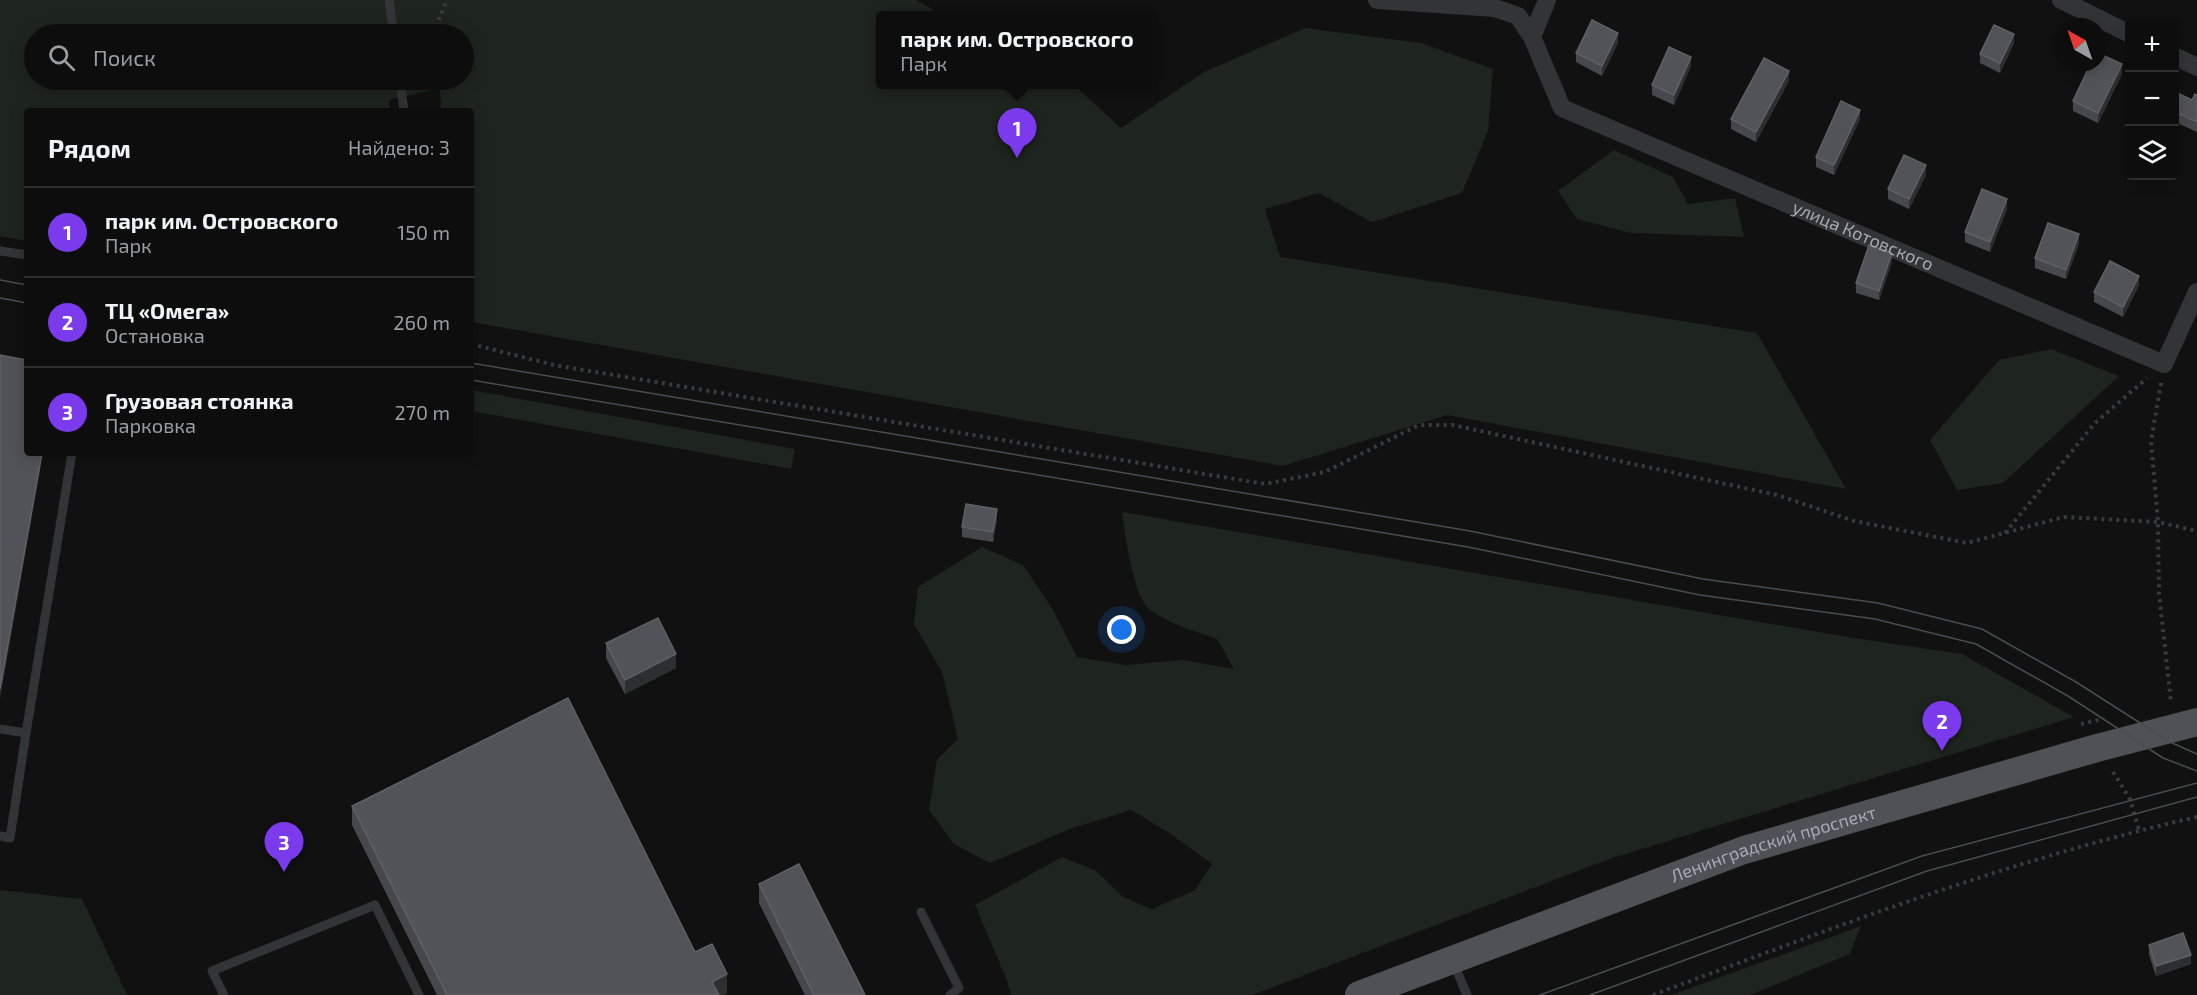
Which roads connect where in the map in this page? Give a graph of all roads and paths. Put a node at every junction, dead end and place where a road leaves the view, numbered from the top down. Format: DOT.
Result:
graph roads {
  1 [pos="389,0"];
  2 [pos="447,0"];
  3 [pos="1377,0"];
  4 [pos="1546,0"];
  5 [pos="2061,0"];
  6 [pos="393,24"];
  7 [pos="437,24"];
  8 [pos="2125,32"];
  9 [pos="1533,37"];
  10 [pos="2179,58"];
  11 [pos="2197,67"];
  12 [pos="401,90"];
  13 [pos="404,108"];
  14 [pos="0,251"];
  15 [pos="24,255"];
  16 [pos="2197,292"];
  17 [pos="474,345"];
  18 [pos="2164,364"];
  19 [pos="72,456"];
  20 [pos="2158,522"];
  21 [pos="2197,531"];
  22 [pos="2005,533"];
  23 [pos="2172,702"];
  24 [pos="2197,722"];
  25 [pos="0,729"];
  26 [pos="26,733"];
  27 [pos="2114,772"];
  28 [pos="2197,817"];
  29 [pos="2139,830"];
  30 [pos="0,836"];
  31 [pos="921,912"];
  32 [pos="1452,959"];
  33 [pos="224,995"];
  34 [pos="418,995"];
  35 [pos="950,995"];
  36 [pos="1359,995"];
  37 [pos="1467,995"];
  38 [pos="1653,995"];
  1 -- 6 [label="lane"];
  2 -- 7 [label="path"];
  3 -- 9 [label="street"];
  4 -- 9 [label="street"];
  5 -- 8 [label="street"];
  9 -- 18 [label="street, улица Котовского"];
  10 -- 11 [label="street"];
  12 -- 13 [label="lane"];
  14 -- 15 [label="lane"];
  16 -- 18 [label="street"];
  17 -- 22 [label="path"];
  18 -- 20 [label="path"];
  18 -- 22 [label="path"];
  19 -- 26 [label="lane"];
  20 -- 21 [label="path"];
  20 -- 22 [label="path"];
  20 -- 23 [label="path"];
  24 -- 32 [label="main road, Ленинградский проспект"];
  25 -- 26 [label="lane"];
  26 -- 30 [label="lane"];
  27 -- 29 [label="path"];
  28 -- 29 [label="path"];
  29 -- 38 [label="path"];
  31 -- 35 [label="lane"];
  32 -- 36 [label="main road, Ленинградский проспект"];
  32 -- 37 [label="lane"];
  33 -- 34 [label="lane"];
}
